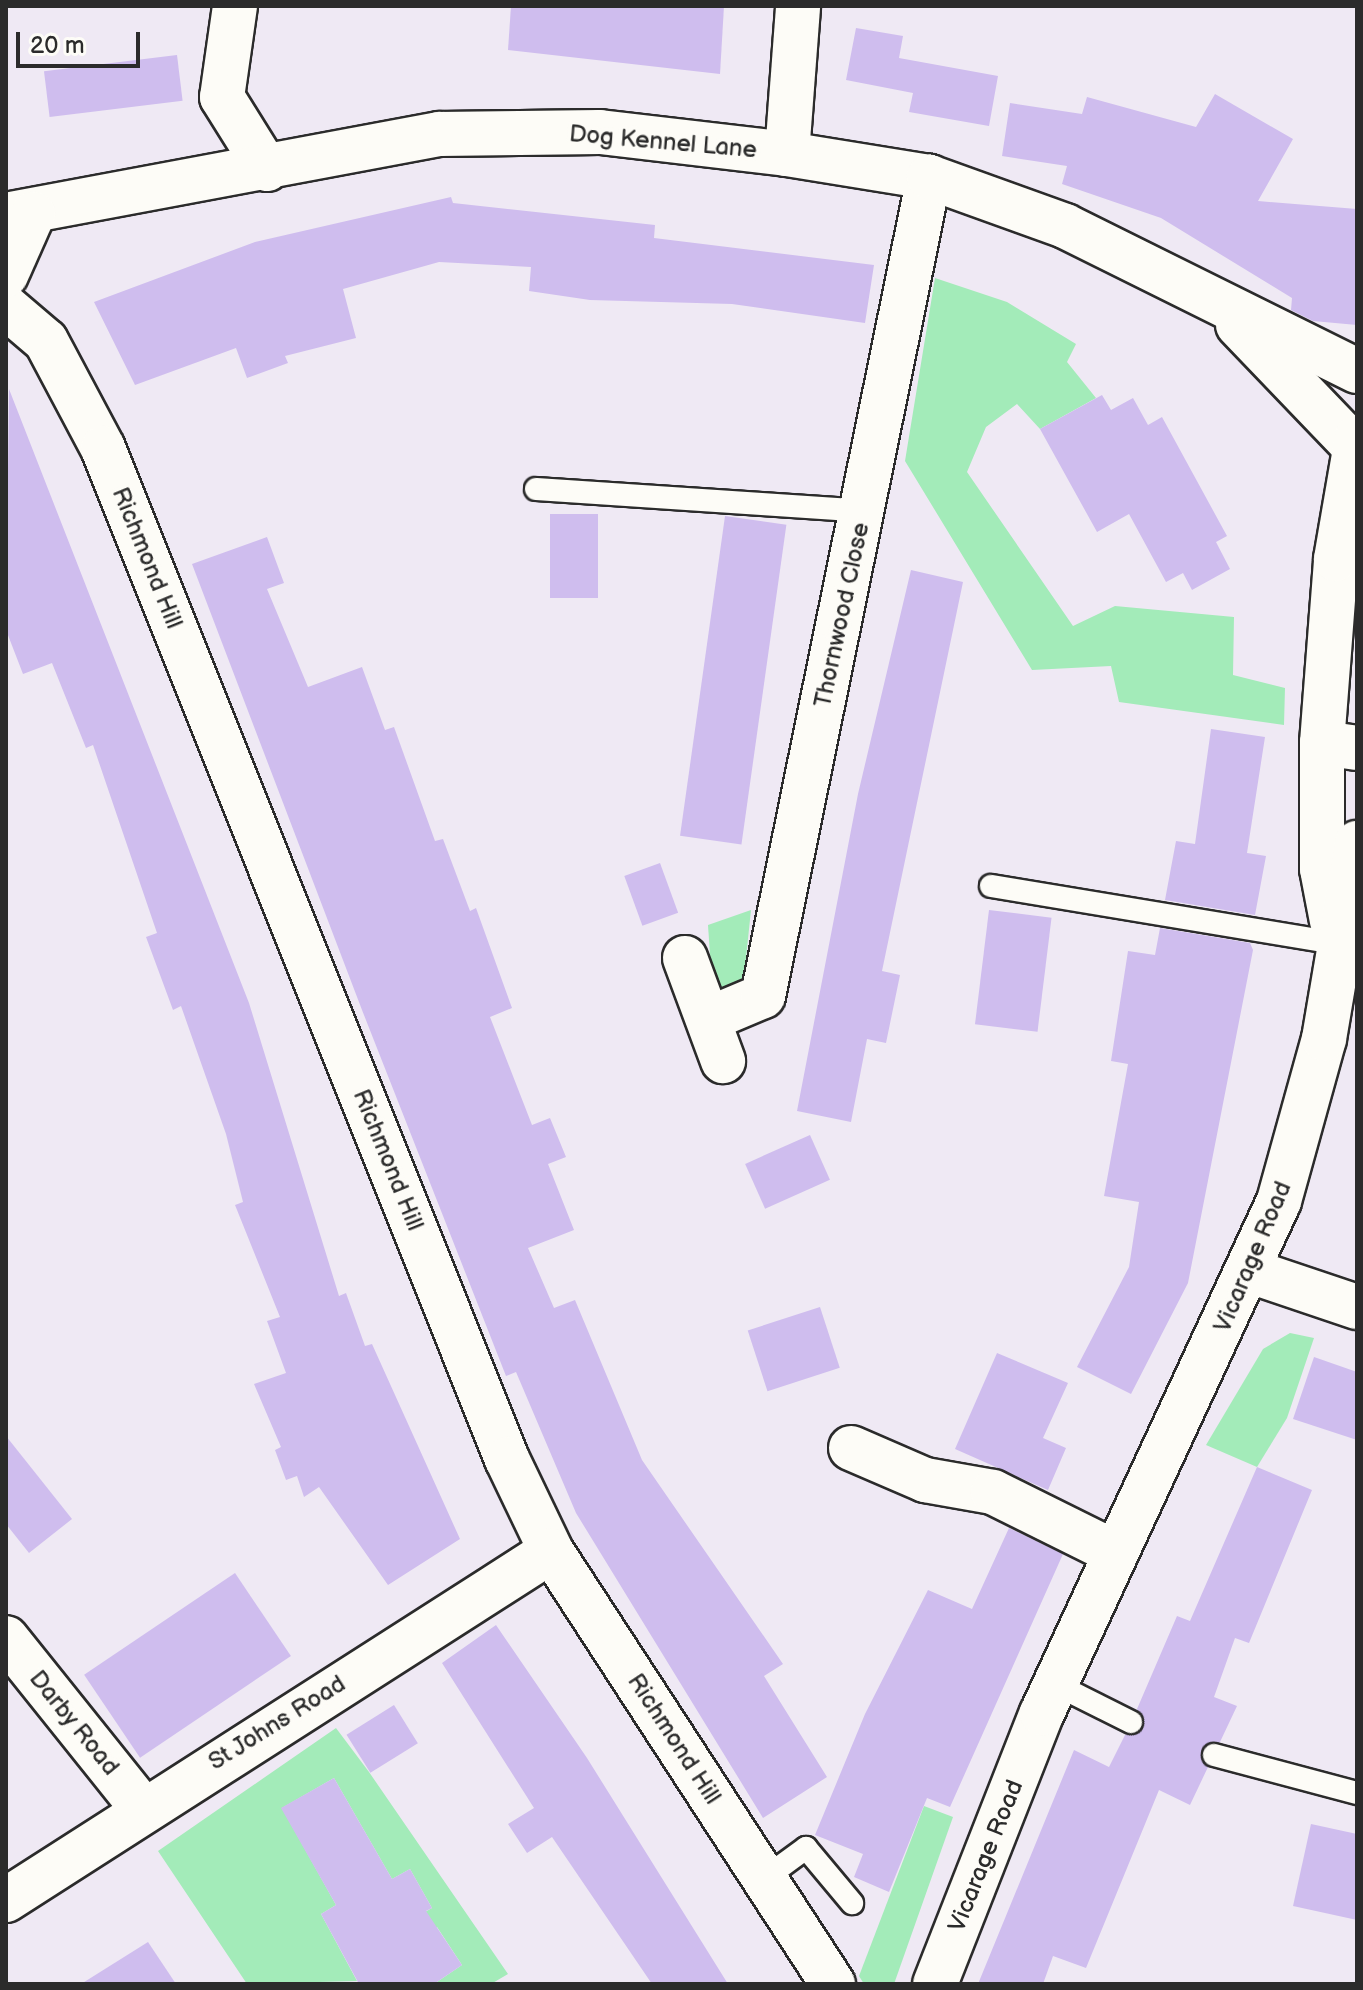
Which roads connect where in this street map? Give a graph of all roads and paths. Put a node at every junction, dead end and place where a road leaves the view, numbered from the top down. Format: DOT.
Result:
graph roads {
  1 [pos="235,6"];
  2 [pos="798,6"];
  3 [pos="787,154"];
  4 [pos="267,169"];
  5 [pos="929,177"];
  6 [pos="20,215"];
  7 [pos="6,275"];
  8 [pos="1205,297"];
  9 [pos="6,307"];
  10 [pos="1357,371"];
  11 [pos="1357,446"];
  12 [pos="536,489"];
  13 [pos="863,511"];
  14 [pos="1339,745"];
  15 [pos="1357,843"];
  16 [pos="991,886"];
  17 [pos="1337,943"];
  18 [pos="685,958"];
  19 [pos="711,1018"];
  20 [pos="723,1061"];
  21 [pos="1250,1271"];
  22 [pos="1357,1307"];
  23 [pos="851,1448"];
  24 [pos="551,1551"];
  25 [pos="1116,1553"];
  26 [pos="6,1638"];
  27 [pos="1055,1684"];
  28 [pos="1131,1722"];
  29 [pos="1214,1755"];
  30 [pos="1357,1793"];
  31 [pos="142,1808"];
  32 [pos="765,1878"];
  33 [pos="6,1900"];
  34 [pos="852,1903"];
  35 [pos="833,1984"];
  36 [pos="935,1984"];
  1 -- 4 [label="street"];
  2 -- 3 [label="street"];
  3 -- 4 [label="street, Dog Kennel Lane"];
  3 -- 5 [label="street, Dog Kennel Lane"];
  4 -- 6 [label="street, Dog Kennel Lane"];
  5 -- 8 [label="street, Dog Kennel Lane"];
  5 -- 13 [label="street, Thornwood Close"];
  6 -- 7 [label="street"];
  8 -- 10 [label="street, Dog Kennel Lane"];
  8 -- 11 [label="street, Dog Kennel Lane"];
  9 -- 24 [label="street, Richmond Hill"];
  11 -- 14 [label="street, Vicarage Road"];
  12 -- 13 [label="lane"];
  13 -- 19 [label="street, Thornwood Close"];
  14 -- 17 [label="street, Vicarage Road"];
  15 -- 17 [label="street, Vicarage Road"];
  16 -- 17 [label="lane"];
  17 -- 21 [label="street, Vicarage Road"];
  18 -- 19 [label="street"];
  19 -- 20 [label="street"];
  21 -- 22 [label="street"];
  21 -- 25 [label="street, Vicarage Road"];
  23 -- 25 [label="street"];
  24 -- 31 [label="street, St Johns Road"];
  24 -- 32 [label="street, Richmond Hill"];
  25 -- 27 [label="street, Vicarage Road"];
  26 -- 31 [label="street, Darby Road"];
  27 -- 28 [label="lane"];
  27 -- 36 [label="street, Vicarage Road"];
  29 -- 30 [label="lane"];
  31 -- 33 [label="street, St Johns Road"];
  32 -- 34 [label="lane"];
  32 -- 35 [label="street, Richmond Hill"];
}
